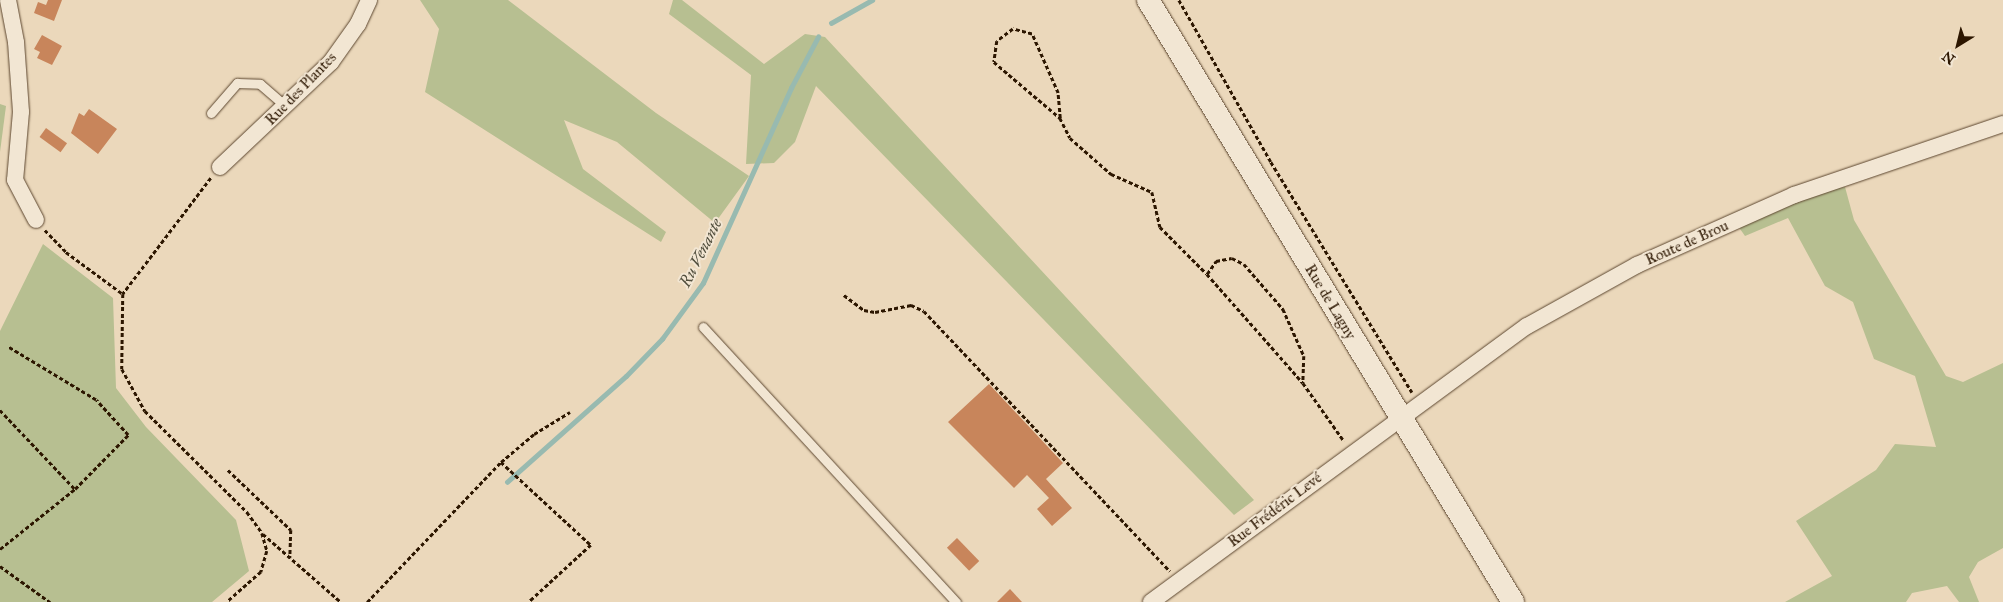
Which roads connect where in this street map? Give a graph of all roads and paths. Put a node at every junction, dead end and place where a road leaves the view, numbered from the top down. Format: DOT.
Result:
graph roads {
  1 [pos="8,0"];
  2 [pos="369,0"];
  3 [pos="1148,0"];
  4 [pos="1179,0"];
  5 [pos="286,106"];
  6 [pos="211,113"];
  7 [pos="1060,118"];
  8 [pos="2003,124"];
  9 [pos="220,167"];
  10 [pos="36,220"];
  11 [pos="1207,274"];
  12 [pos="123,294"];
  13 [pos="844,295"];
  14 [pos="704,327"];
  15 [pos="8,347"];
  16 [pos="1303,383"];
  17 [pos="1419,403"];
  18 [pos="0,410"];
  19 [pos="570,412"];
  20 [pos="1399,417"];
  21 [pos="1352,453"];
  22 [pos="501,462"];
  23 [pos="228,470"];
  24 [pos="75,489"];
  25 [pos="262,533"];
  26 [pos="0,549"];
  27 [pos="290,558"];
  28 [pos="0,566"];
  29 [pos="1180,581"];
  30 [pos="50,602"];
  31 [pos="227,602"];
  32 [pos="341,602"];
  33 [pos="367,602"];
  34 [pos="529,602"];
  35 [pos="956,602"];
  36 [pos="1151,602"];
  37 [pos="1513,602"];
  1 -- 10 [label="street"];
  2 -- 5 [label="street, Rue des Plantes"];
  3 -- 20 [label="main road, Rue de Lagny"];
  4 -- 17 [label="path"];
  5 -- 6 [label="lane"];
  5 -- 9 [label="street, Rue des Plantes"];
  7 -- 7 [label="path"];
  7 -- 11 [label="path"];
  8 -- 17 [label="street, Route de Brou"];
  9 -- 12 [label="path"];
  10 -- 12 [label="path"];
  11 -- 16 [label="path"];
  11 -- 16 [label="path"];
  12 -- 25 [label="path"];
  13 -- 29 [label="path"];
  14 -- 35 [label="lane"];
  15 -- 24 [label="path"];
  16 -- 21 [label="path"];
  17 -- 20 [label="street, Route de Brou"];
  18 -- 24 [label="path"];
  19 -- 22 [label="path"];
  20 -- 21 [label="street, Rue Frédéric Levé"];
  20 -- 37 [label="main road, Rue de Lagny"];
  21 -- 29 [label="street, Rue Frédéric Levé"];
  22 -- 33 [label="path"];
  22 -- 34 [label="path"];
  23 -- 27 [label="path"];
  24 -- 26 [label="path"];
  25 -- 27 [label="path"];
  25 -- 31 [label="path"];
  27 -- 32 [label="path"];
  28 -- 30 [label="path"];
  29 -- 36 [label="street, Rue Frédéric Levé"];
}
